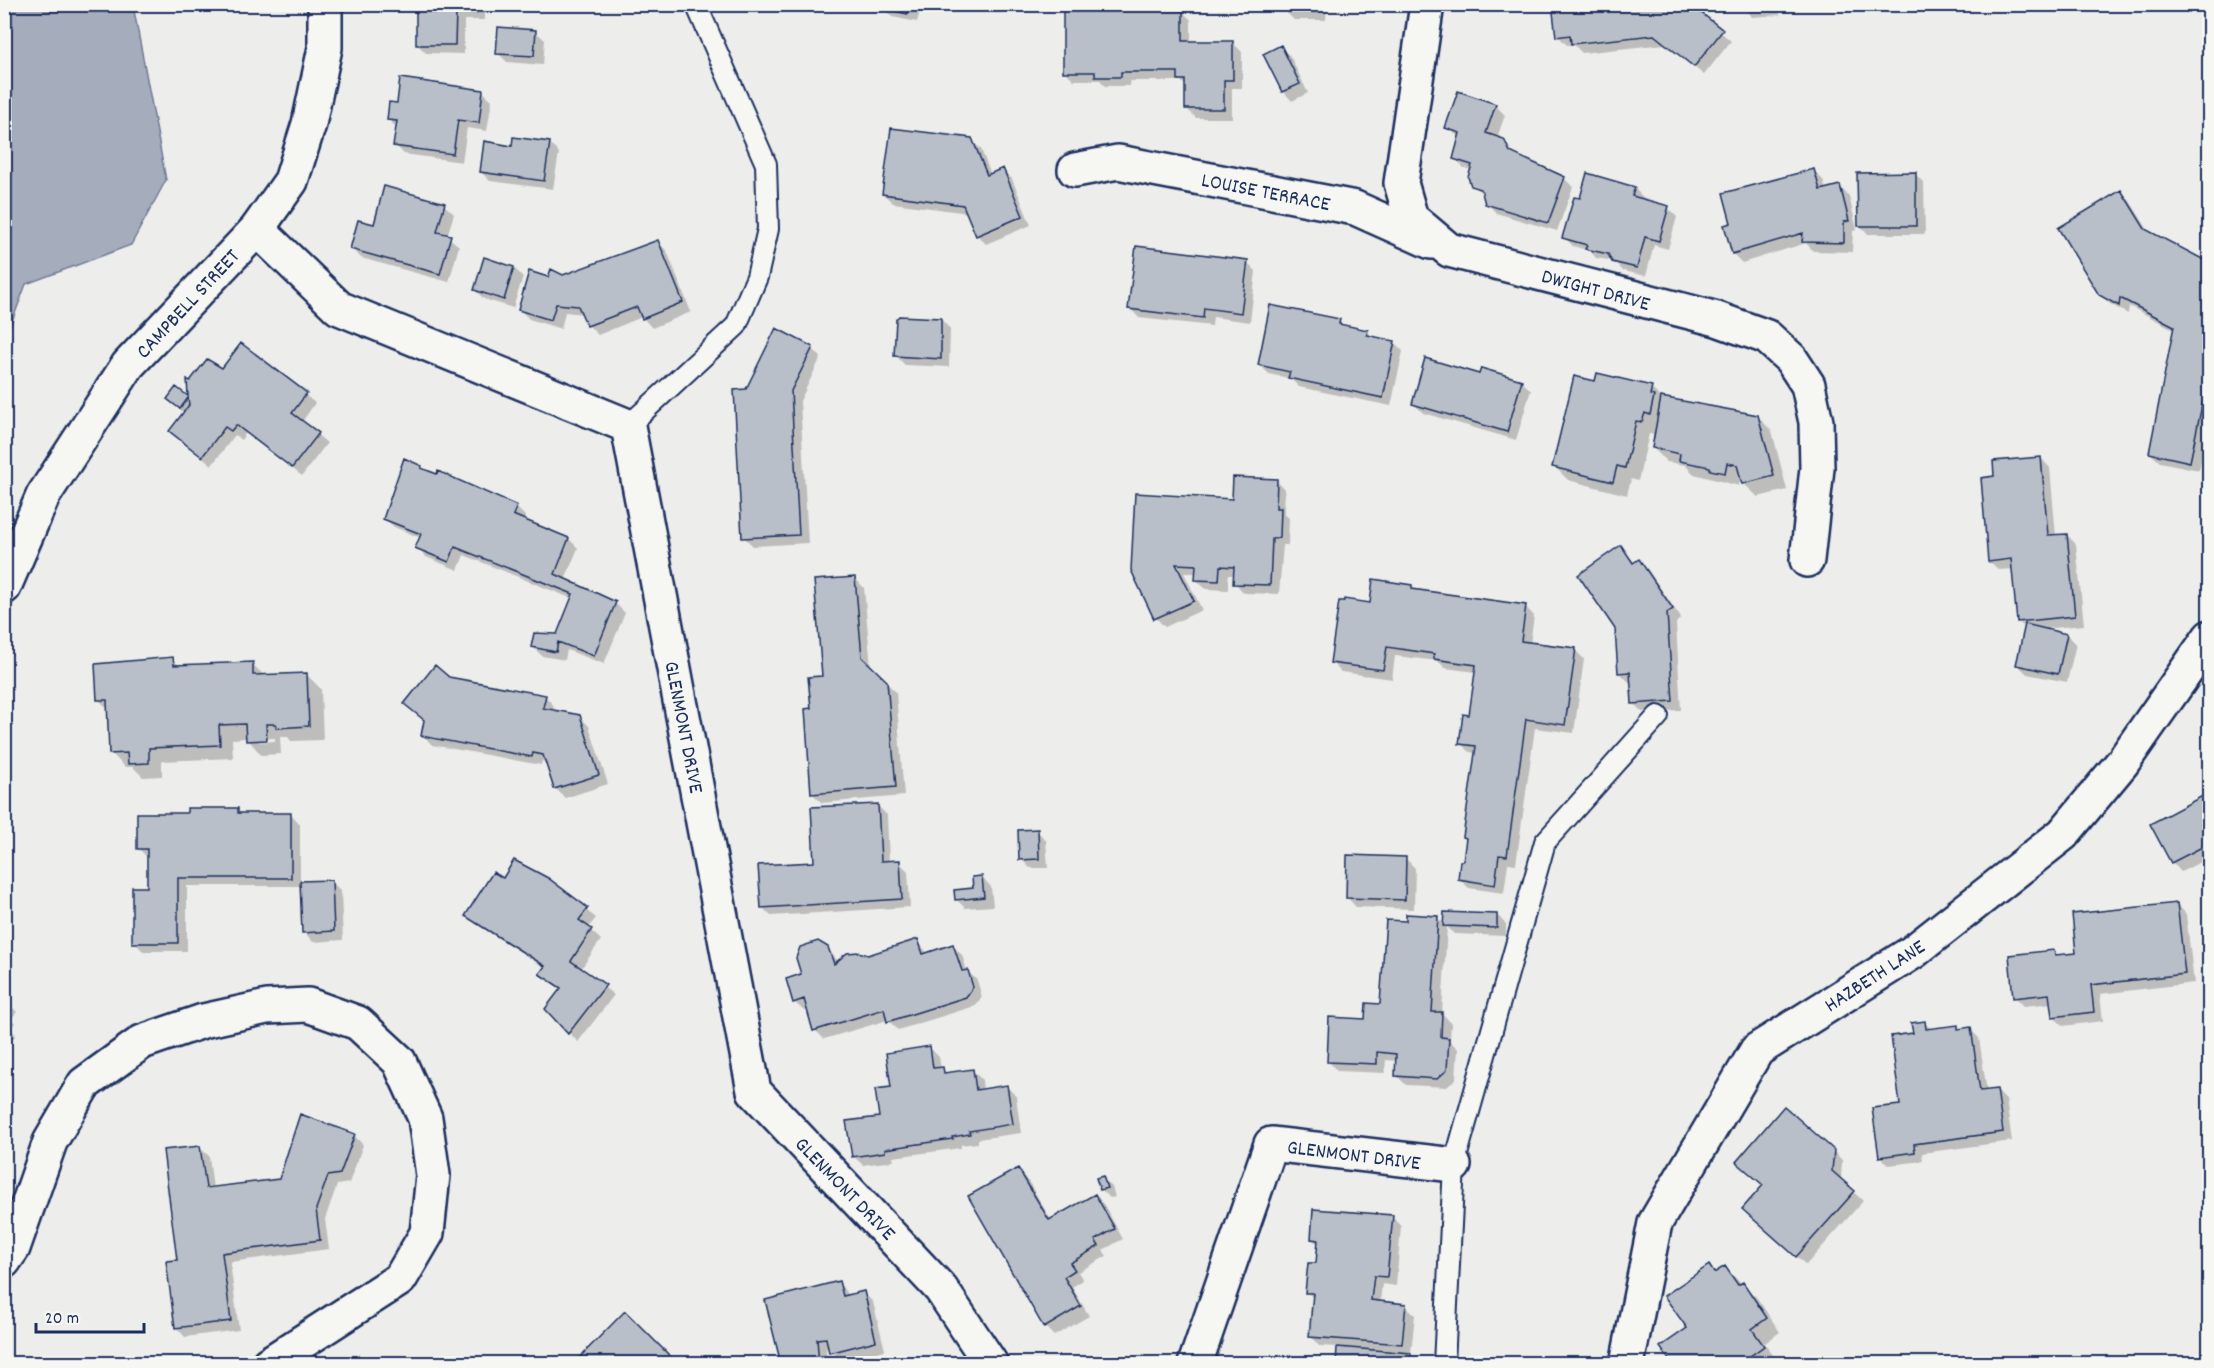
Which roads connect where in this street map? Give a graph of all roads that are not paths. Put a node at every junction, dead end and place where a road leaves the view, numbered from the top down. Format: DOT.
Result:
graph roads {
  1 [pos="325,4"];
  2 [pos="696,4"];
  3 [pos="1427,4"];
  4 [pos="1075,170"];
  5 [pos="257,228"];
  6 [pos="1449,250"];
  7 [pos="628,426"];
  8 [pos="1807,560"];
  9 [pos="4,587"];
  10 [pos="2210,636"];
  11 [pos="1658,716"];
  12 [pos="1454,1165"];
  13 [pos="4,1261"];
  14 [pos="268,1364"];
  15 [pos="991,1364"];
  16 [pos="1195,1364"];
  17 [pos="1444,1364"];
  18 [pos="1628,1364"];
  1 -- 5 [label="street, CAMPBELL STREET"];
  2 -- 7 [label="lane"];
  3 -- 6 [label="street, DWIGHT DRIVE"];
  4 -- 6 [label="street, LOUISE TERRACE"];
  5 -- 7 [label="street"];
  5 -- 9 [label="street, CAMPBELL STREET"];
  6 -- 8 [label="street, DWIGHT DRIVE"];
  7 -- 15 [label="street, GLENMONT DRIVE"];
  10 -- 18 [label="street, HAZBETH LANE"];
  11 -- 12 [label="lane"];
  12 -- 16 [label="street, GLENMONT DRIVE"];
  12 -- 17 [label="lane"];
  13 -- 14 [label="street"];
}
